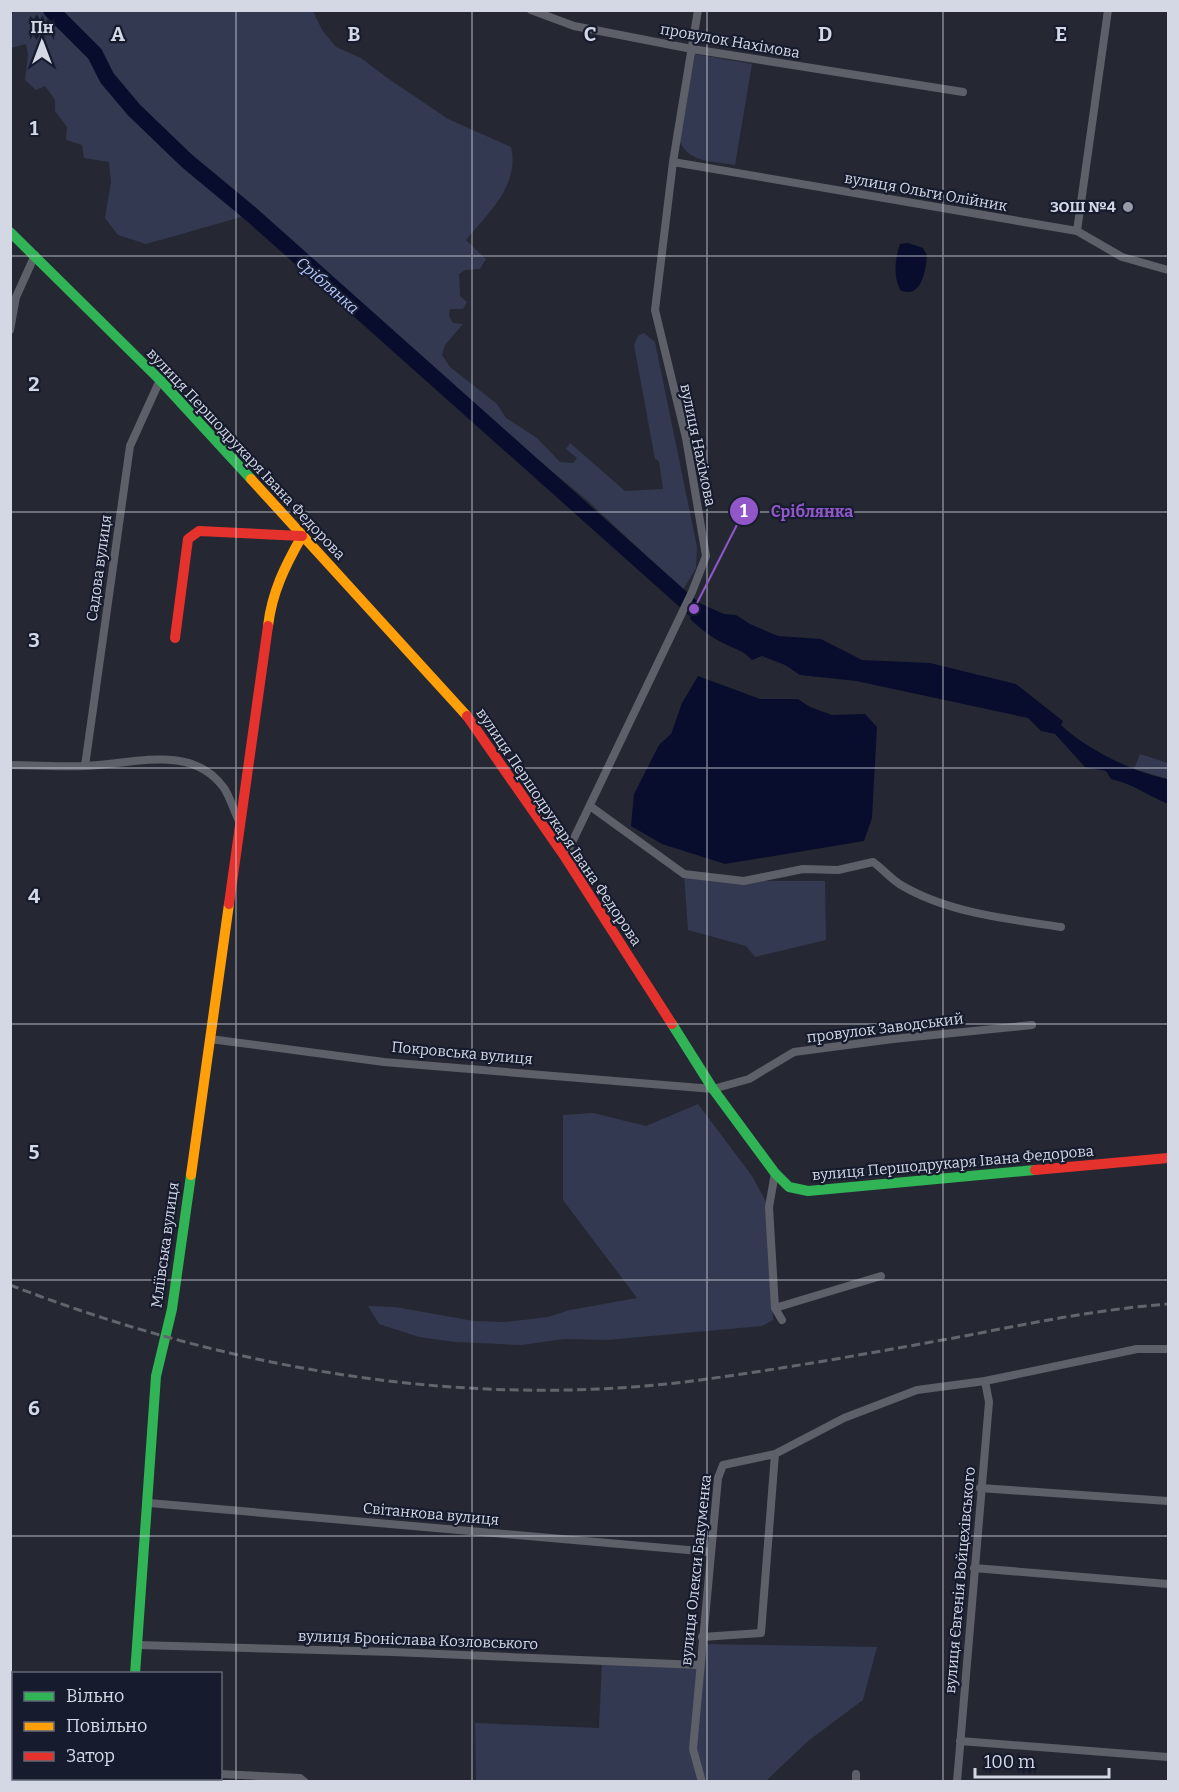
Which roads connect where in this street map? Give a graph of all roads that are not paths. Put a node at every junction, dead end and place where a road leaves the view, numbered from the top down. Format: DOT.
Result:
graph roads {
  1 [pos="531,10"];
  2 [pos="698,10"];
  3 [pos="1108,10"];
  4 [pos="692,49"];
  5 [pos="963,92"];
  6 [pos="673,162"];
  7 [pos="1077,231"];
  8 [pos="10,232"];
  9 [pos="35,255"];
  10 [pos="1168,270"];
  11 [pos="10,330"];
  12 [pos="160,380"];
  13 [pos="302,536"];
  14 [pos="175,638"];
  15 [pos="10,765"];
  16 [pos="85,766"];
  17 [pos="590,806"];
  18 [pos="240,823"];
  19 [pos="565,857"];
  20 [pos="1061,927"];
  21 [pos="1032,1025"];
  22 [pos="210,1039"];
  23 [pos="713,1089"];
  24 [pos="1168,1158"];
  25 [pos="775,1173"];
  26 [pos="881,1275"];
  27 [pos="775,1308"];
  28 [pos="782,1320"];
  29 [pos="1168,1349"];
  30 [pos="986,1381"];
  31 [pos="775,1454"];
  32 [pos="980,1488"];
  33 [pos="1168,1501"];
  34 [pos="149,1503"];
  35 [pos="711,1552"];
  36 [pos="974,1568"];
  37 [pos="1168,1584"];
  38 [pos="702,1637"];
  39 [pos="137,1645"];
  40 [pos="699,1665"];
  41 [pos="135,1672"];
  42 [pos="960,1741"];
  43 [pos="1168,1757"];
  44 [pos="222,1774"];
  45 [pos="305,1782"];
  46 [pos="702,1782"];
  47 [pos="957,1782"];
  1 -- 4 [label="street, провулок Нахімова"];
  2 -- 4 [label="street, вулиця Нахімова"];
  3 -- 7 [label="street"];
  4 -- 5 [label="street, провулок Нахімова"];
  4 -- 6 [label="street, вулиця Нахімова"];
  6 -- 7 [label="street, вулиця Ольги Олійник"];
  6 -- 17 [label="street, вулиця Нахімова"];
  7 -- 10 [label="street, вулиця Ольги Олійник"];
  8 -- 9 [label="street, вулиця Першодрукаря Івана Федорова"];
  9 -- 11 [label="street"];
  9 -- 12 [label="street, вулиця Першодрукаря Івана Федорова"];
  12 -- 13 [label="street, вулиця Першодрукаря Івана Федорова"];
  12 -- 16 [label="street, Садова вулиця"];
  13 -- 14 [label="street"];
  13 -- 18 [label="street"];
  13 -- 19 [label="street, вулиця Першодрукаря Івана Федорова"];
  15 -- 16 [label="street"];
  16 -- 18 [label="street"];
  17 -- 19 [label="street, вулиця Нахімова"];
  17 -- 20 [label="street"];
  18 -- 22 [label="street, Мліївська вулиця"];
  19 -- 23 [label="street, вулиця Першодрукаря Івана Федорова"];
  21 -- 23 [label="street, провулок Заводський"];
  22 -- 23 [label="street, Покровська вулиця"];
  22 -- 34 [label="street, Мліївська вулиця"];
  23 -- 25 [label="street, вулиця Першодрукаря Івана Федорова"];
  24 -- 25 [label="street, вулиця Першодрукаря Івана Федорова"];
  25 -- 27 [label="street"];
  26 -- 27 [label="street"];
  27 -- 28 [label="street"];
  29 -- 30 [label="street, вулиця Олекси Бакуменка"];
  30 -- 31 [label="street, вулиця Олекси Бакуменка"];
  30 -- 32 [label="street, вулиця Євгенія Войцехівського"];
  31 -- 35 [label="street, вулиця Олекси Бакуменка"];
  31 -- 38 [label="street"];
  32 -- 33 [label="street"];
  32 -- 36 [label="street, вулиця Євгенія Войцехівського"];
  34 -- 35 [label="street, Світанкова вулиця"];
  34 -- 39 [label="street, Мліївська вулиця"];
  35 -- 38 [label="street, вулиця Олекси Бакуменка"];
  36 -- 37 [label="street"];
  36 -- 42 [label="street, вулиця Євгенія Войцехівського"];
  38 -- 40 [label="street, вулиця Олекси Бакуменка"];
  39 -- 40 [label="street, вулиця Броніслава Козловського"];
  39 -- 41 [label="street, Мліївська вулиця"];
  40 -- 46 [label="street, вулиця Олекси Бакуменка"];
  42 -- 43 [label="street"];
  42 -- 47 [label="street, вулиця Євгенія Войцехівського"];
  44 -- 45 [label="street"];
}
